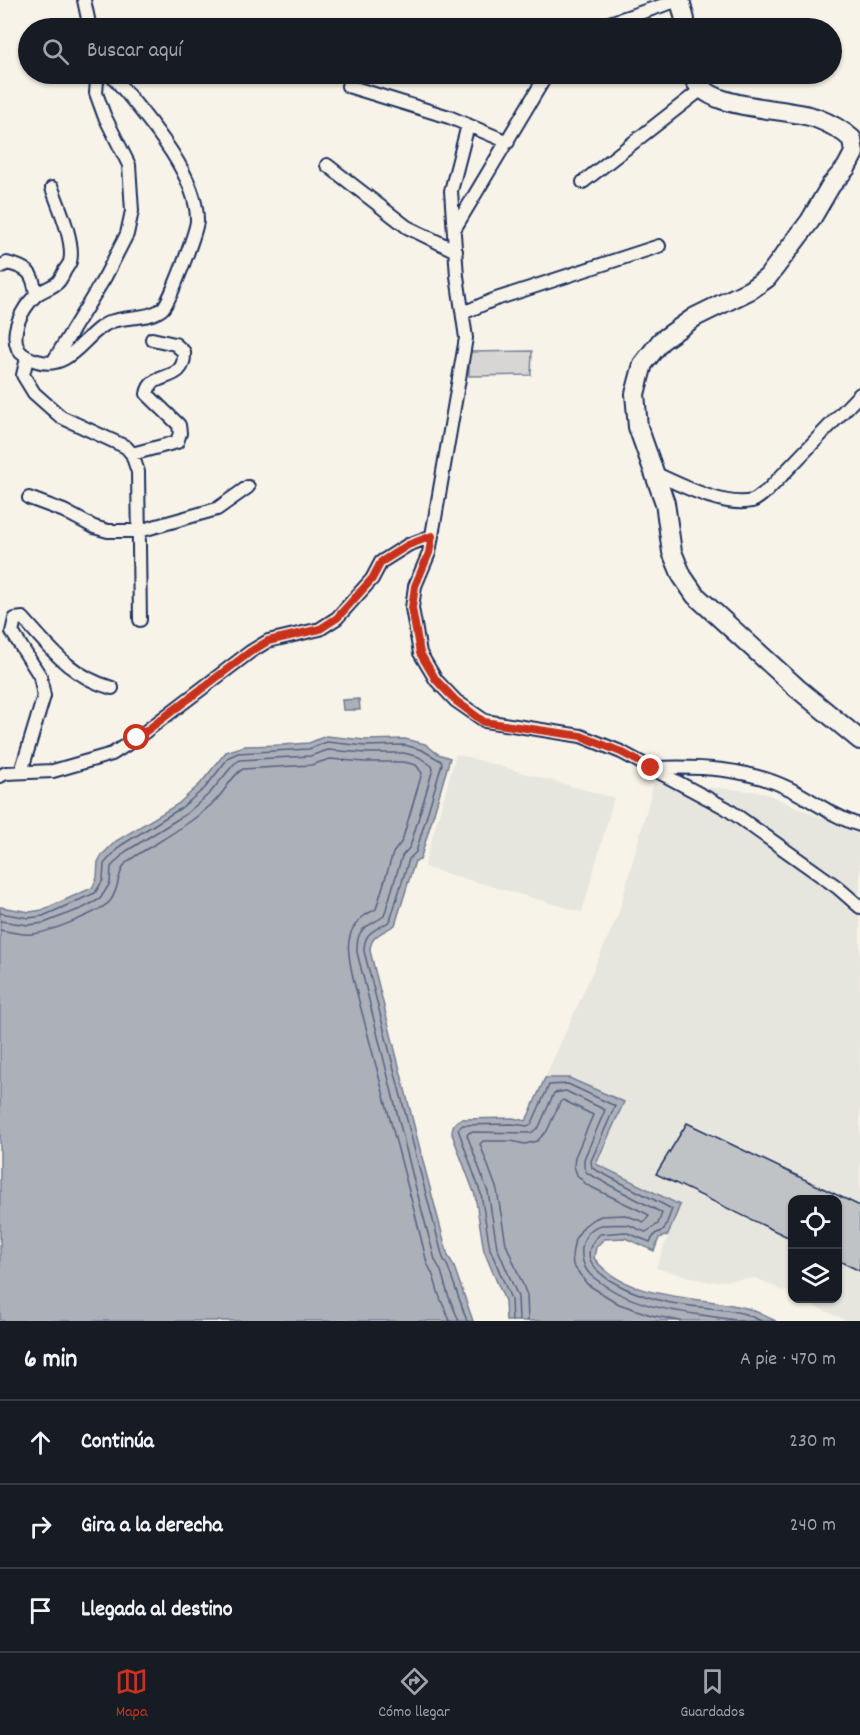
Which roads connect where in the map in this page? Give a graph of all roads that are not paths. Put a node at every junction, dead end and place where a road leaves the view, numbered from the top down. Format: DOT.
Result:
graph roads {
  1 [pos="84,0"];
  2 [pos="679,0"];
  3 [pos="88,18"];
  4 [pos="624,18"];
  5 [pos="685,18"];
  6 [pos="97,84"];
  7 [pos="119,84"];
  8 [pos="541,84"];
  9 [pos="694,84"];
  10 [pos="700,84"];
  11 [pos="348,86"];
  12 [pos="468,125"];
  13 [pos="508,142"];
  14 [pos="327,165"];
  15 [pos="583,182"];
  16 [pos="52,188"];
  17 [pos="455,228"];
  18 [pos="659,246"];
  19 [pos="456,252"];
  20 [pos="0,267"];
  21 [pos="36,294"];
  22 [pos="463,313"];
  23 [pos="152,339"];
  24 [pos="27,358"];
  25 [pos="53,362"];
  26 [pos="860,394"];
  27 [pos="132,454"];
  28 [pos="654,473"];
  29 [pos="248,488"];
  30 [pos="29,498"];
  31 [pos="139,531"];
  32 [pos="432,536"];
  33 [pos="140,620"];
  34 [pos="112,688"];
  35 [pos="860,740"];
  36 [pos="651,768"];
  37 [pos="21,772"];
  38 [pos="0,776"];
  39 [pos="860,825"];
  40 [pos="860,907"];
  1 -- 3 [label="street"];
  2 -- 4 [label="street"];
  2 -- 5 [label="street"];
  6 -- 25 [label="street"];
  7 -- 25 [label="street"];
  8 -- 13 [label="street"];
  9 -- 15 [label="street"];
  10 -- 28 [label="street"];
  11 -- 12 [label="street"];
  12 -- 13 [label="street"];
  12 -- 17 [label="street"];
  13 -- 17 [label="street"];
  14 -- 19 [label="street"];
  16 -- 21 [label="street"];
  17 -- 19 [label="street"];
  18 -- 22 [label="street"];
  19 -- 22 [label="street"];
  20 -- 21 [label="street"];
  21 -- 24 [label="street"];
  22 -- 32 [label="street"];
  23 -- 27 [label="street"];
  24 -- 25 [label="street"];
  24 -- 27 [label="street"];
  26 -- 28 [label="street"];
  27 -- 31 [label="street"];
  28 -- 35 [label="street"];
  29 -- 31 [label="street"];
  30 -- 31 [label="street"];
  31 -- 33 [label="street"];
  32 -- 36 [label="street"];
  32 -- 37 [label="street"];
  34 -- 37 [label="street"];
  36 -- 39 [label="street"];
  36 -- 40 [label="street"];
  37 -- 38 [label="street"];
}
